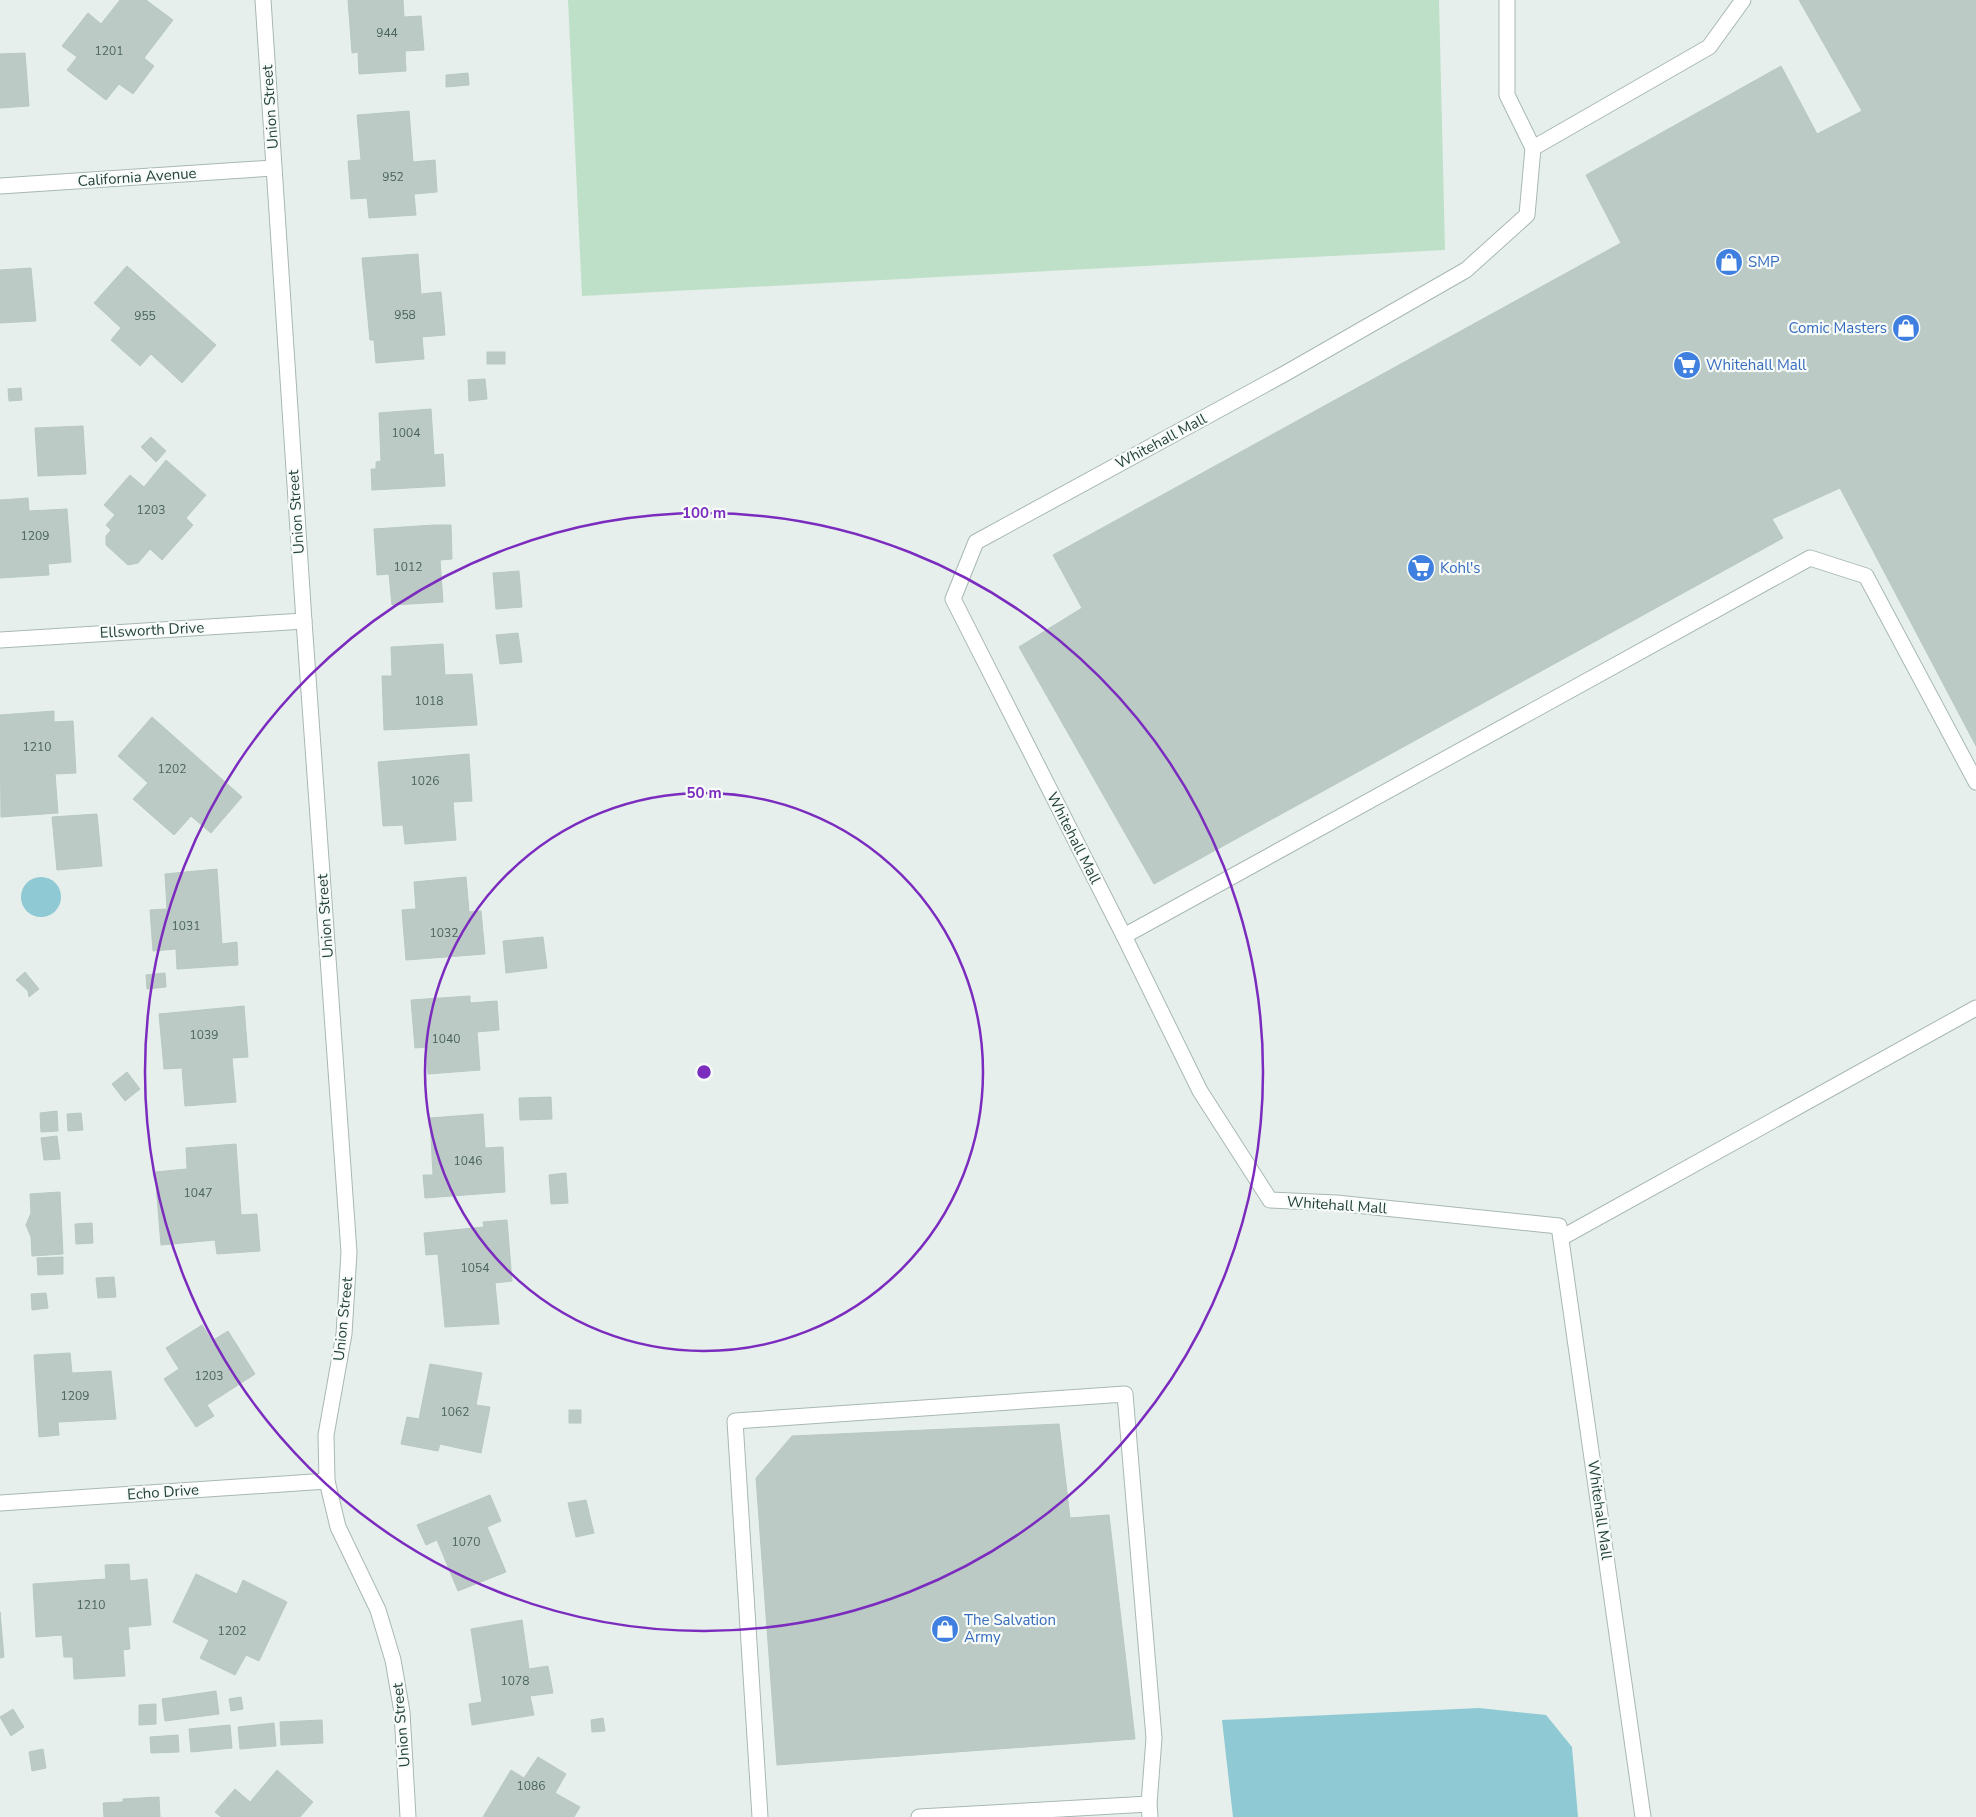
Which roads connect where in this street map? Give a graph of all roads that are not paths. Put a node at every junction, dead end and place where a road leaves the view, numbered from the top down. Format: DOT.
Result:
graph roads {
  1 [pos="263,0"];
  2 [pos="1507,0"];
  3 [pos="1743,0"];
  4 [pos="1533,148"];
  5 [pos="273,168"];
  6 [pos="0,186"];
  7 [pos="304,621"];
  8 [pos="0,640"];
  9 [pos="1976,782"];
  10 [pos="1124,936"];
  11 [pos="1976,1008"];
  12 [pos="1561,1238"];
  13 [pos="327,1482"];
  14 [pos="0,1503"];
  15 [pos="1149,1811"];
  16 [pos="408,1817"];
  17 [pos="760,1817"];
  18 [pos="918,1817"];
  19 [pos="1643,1817"];
  1 -- 5 [label="street, Union Street"];
  2 -- 4 [label="street"];
  3 -- 4 [label="street"];
  4 -- 10 [label="street, Whitehall Mall"];
  5 -- 6 [label="street, California Avenue"];
  5 -- 7 [label="street, Union Street"];
  7 -- 8 [label="street, Ellsworth Drive"];
  7 -- 13 [label="street, Union Street"];
  9 -- 10 [label="street"];
  10 -- 12 [label="street, Whitehall Mall"];
  11 -- 12 [label="street"];
  12 -- 19 [label="street, Whitehall Mall"];
  13 -- 14 [label="street, Echo Drive"];
  13 -- 16 [label="street, Union Street"];
  15 -- 17 [label="street"];
  15 -- 18 [label="street"];
}
